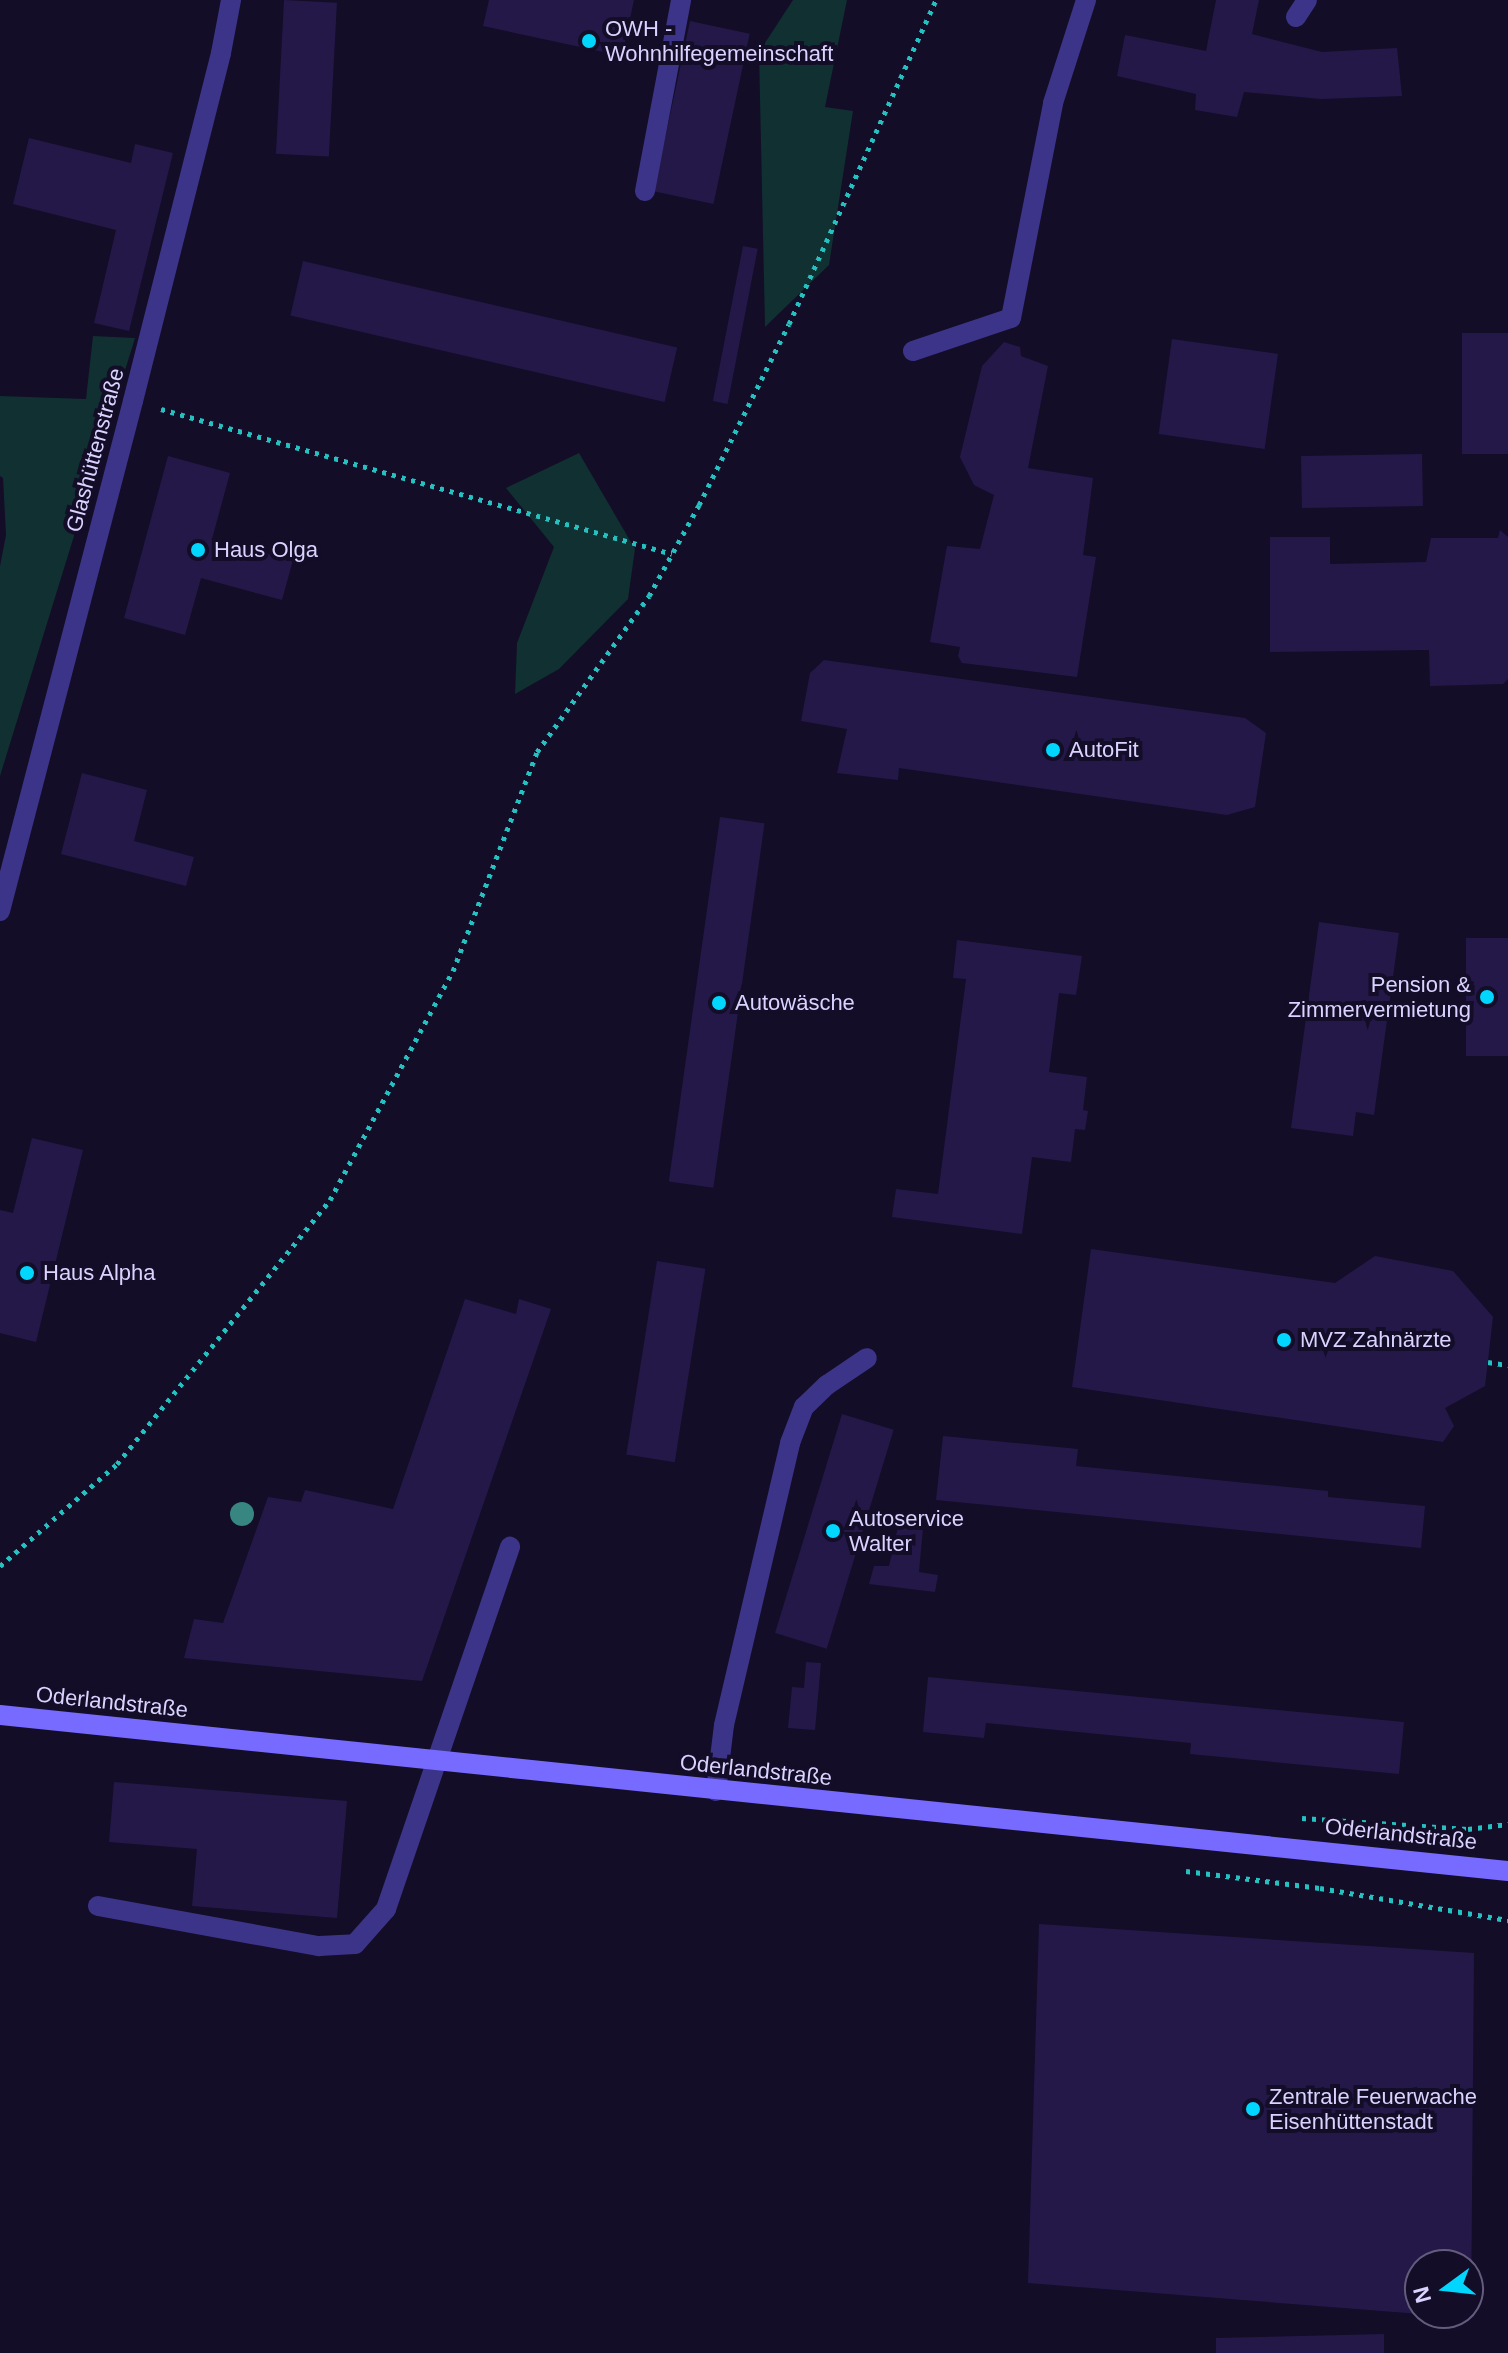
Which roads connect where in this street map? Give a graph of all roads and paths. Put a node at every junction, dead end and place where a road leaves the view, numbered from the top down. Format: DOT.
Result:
graph roads {
  1 [pos="231,0"];
  2 [pos="681,0"];
  3 [pos="936,0"];
  4 [pos="1086,0"];
  5 [pos="645,191"];
  6 [pos="913,351"];
  7 [pos="133,401"];
  8 [pos="672,554"];
  9 [pos="0,911"];
  10 [pos="867,1358"];
  11 [pos="1488,1362"];
  12 [pos="1508,1365"];
  13 [pos="510,1547"];
  14 [pos="0,1566"];
  15 [pos="0,1715"];
  16 [pos="438,1760"];
  17 [pos="716,1791"];
  18 [pos="1313,1816"];
  19 [pos="1508,1824"];
  20 [pos="1508,1871"];
  21 [pos="1320,1888"];
  22 [pos="98,1906"];
  23 [pos="1508,1920"];
  1 -- 7 [label="street, Glashüttenstraße"];
  2 -- 5 [label="street"];
  3 -- 8 [label="path"];
  4 -- 6 [label="street"];
  7 -- 8 [label="path"];
  7 -- 9 [label="street, Glashüttenstraße"];
  8 -- 14 [label="path"];
  10 -- 17 [label="street"];
  11 -- 12 [label="path"];
  13 -- 16 [label="street"];
  15 -- 16 [label="street, Oderlandstraße"];
  16 -- 17 [label="street, Oderlandstraße"];
  16 -- 22 [label="street"];
  17 -- 20 [label="street, Oderlandstraße"];
  18 -- 19 [label="path"];
  21 -- 23 [label="path"];
}
